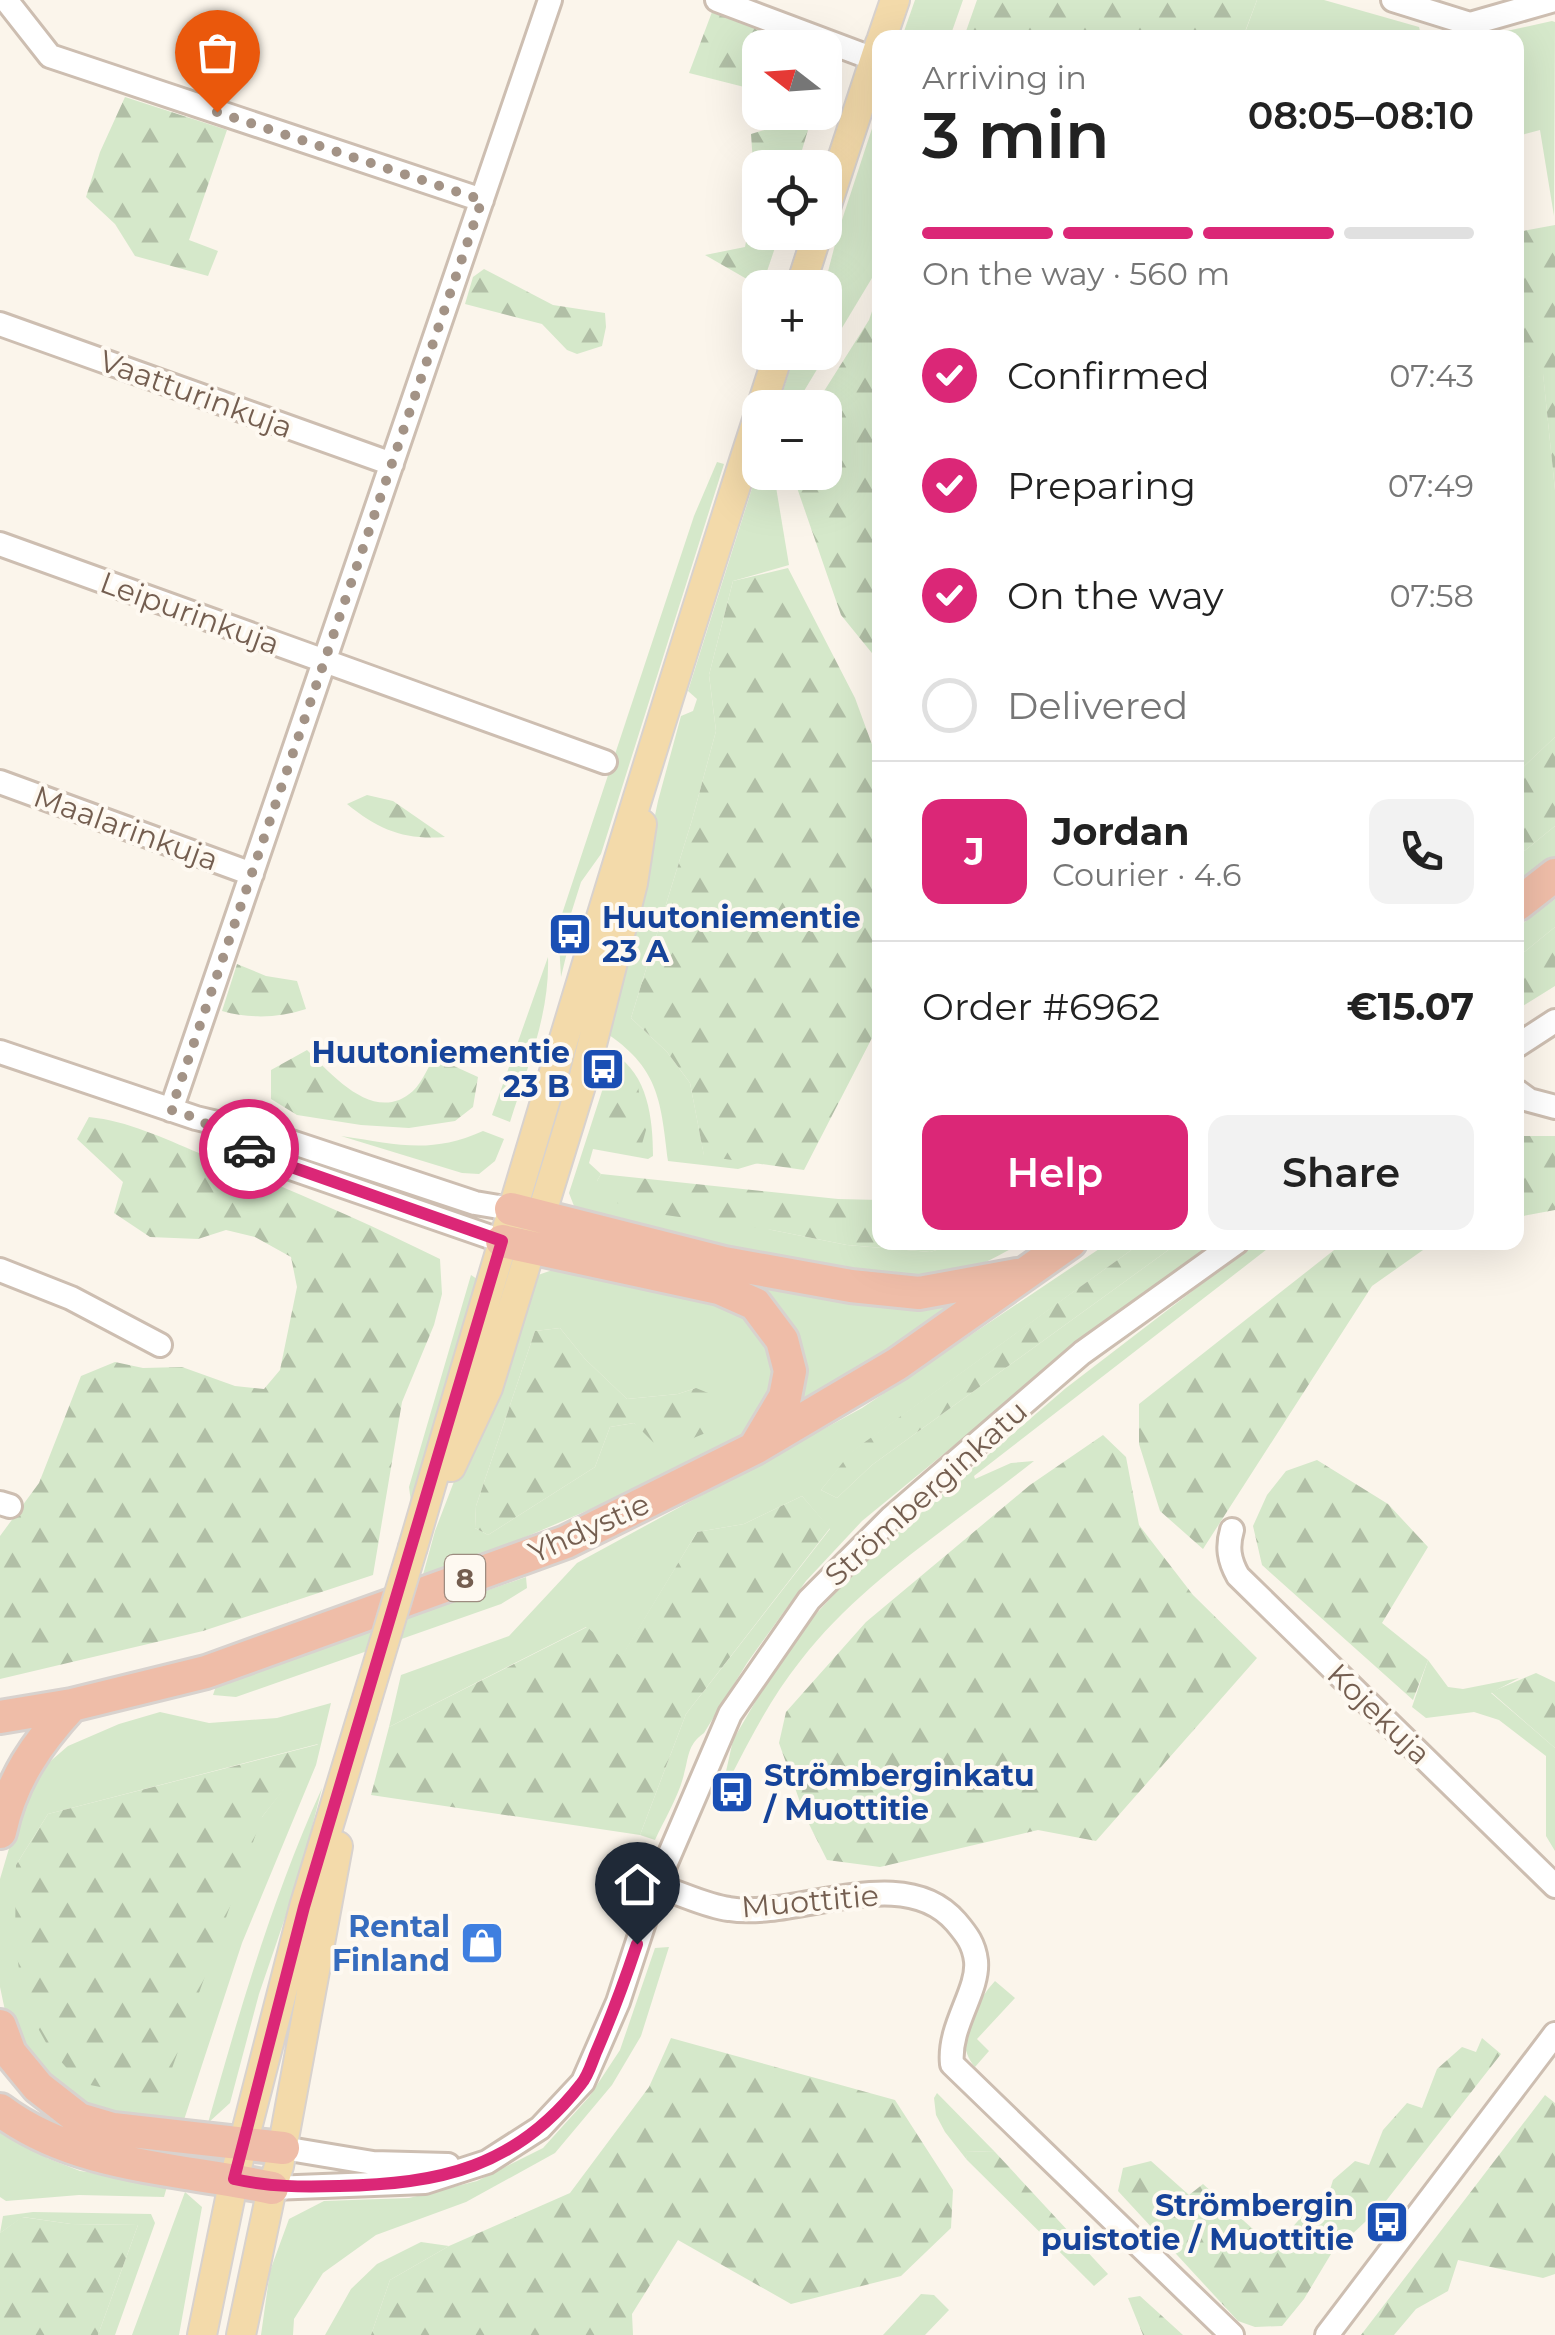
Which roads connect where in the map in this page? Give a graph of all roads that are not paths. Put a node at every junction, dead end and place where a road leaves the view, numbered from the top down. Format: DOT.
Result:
graph roads {
  1 [pos="6,0"];
  2 [pos="550,0"];
  3 [pos="717,0"];
  4 [pos="895,0"];
  5 [pos="1394,0"];
  6 [pos="1554,0"];
  7 [pos="885,30"];
  8 [pos="872,45"];
  9 [pos="872,68"];
  10 [pos="842,159"];
  11 [pos="482,200"];
  12 [pos="0,324"];
  13 [pos="392,464"];
  14 [pos="742,465"];
  15 [pos="0,544"];
  16 [pos="324,661"];
  17 [pos="606,762"];
  18 [pos="0,782"];
  19 [pos="252,874"];
  20 [pos="1555,875"];
  21 [pos="1524,899"];
  22 [pos="1555,1022"];
  23 [pos="1524,1041"];
  24 [pos="0,1052"];
  25 [pos="1524,1096"];
  26 [pos="1555,1107"];
  27 [pos="171,1110"];
  28 [pos="196,1118"];
  29 [pos="521,1229"];
  30 [pos="1060,1250"];
  31 [pos="1227,1250"];
  32 [pos="0,1270"];
  33 [pos="1032,1272"];
  34 [pos="160,1345"];
  35 [pos="755,1448"];
  36 [pos="1232,1530"];
  37 [pos="72,1705"];
  38 [pos="362,1716"];
  39 [pos="0,1717"];
  40 [pos="0,1832"];
  41 [pos="656,1886"];
  42 [pos="1555,1886"];
  43 [pos="0,2026"];
  44 [pos="1555,2034"];
  45 [pos="0,2110"];
  46 [pos="242,2144"];
  47 [pos="283,2148"];
  48 [pos="486,2162"];
  49 [pos="234,2179"];
  50 [pos="272,2188"];
  51 [pos="202,2335"];
  52 [pos="241,2335"];
  53 [pos="1232,2335"];
  54 [pos="1327,2335"];
  1 -- 11 [label="street"];
  2 -- 11 [label="street"];
  3 -- 8 [label="street"];
  4 -- 7 [label="main road"];
  5 -- 6 [label="street"];
  9 -- 10 [label="main road"];
  11 -- 13 [label="street"];
  12 -- 13 [label="street, Vaatturinkuja"];
  13 -- 16 [label="street"];
  14 -- 29 [label="main road"];
  15 -- 16 [label="street, Leipurinkuja"];
  16 -- 17 [label="street, Leipurinkuja"];
  16 -- 19 [label="street"];
  18 -- 19 [label="street, Maalarinkuja"];
  19 -- 27 [label="street"];
  20 -- 21 [label="highway"];
  22 -- 23 [label="street"];
  24 -- 27 [label="street"];
  25 -- 26 [label="street"];
  27 -- 28 [label="street"];
  28 -- 29 [label="street"];
  28 -- 29 [label="street"];
  29 -- 33 [label="highway"];
  29 -- 35 [label="highway"];
  29 -- 38 [label="main road, bridge"];
  30 -- 33 [label="highway, Yhdystie / 8"];
  31 -- 41 [label="street, Strömberginkatu"];
  32 -- 34 [label="street"];
  33 -- 35 [label="highway, Yhdystie / 8"];
  35 -- 37 [label="highway, Yhdystie / 8"];
  36 -- 42 [label="street, Kojekuja"];
  37 -- 39 [label="highway, Yhdystie / 8"];
  37 -- 40 [label="highway"];
  38 -- 46 [label="main road"];
  38 -- 47 [label="main road"];
  41 -- 48 [label="street, Strömberginkatu"];
  41 -- 53 [label="street, Muottitie"];
  43 -- 46 [label="highway"];
  44 -- 54 [label="street"];
  45 -- 49 [label="highway"];
  46 -- 47 [label="highway"];
  46 -- 49 [label="main road"];
  47 -- 48 [label="street, Strömberginkatu"];
  47 -- 50 [label="main road"];
  48 -- 50 [label="street, Strömberginkatu"];
  49 -- 50 [label="highway"];
  49 -- 51 [label="main road"];
  50 -- 52 [label="main road"];
}
